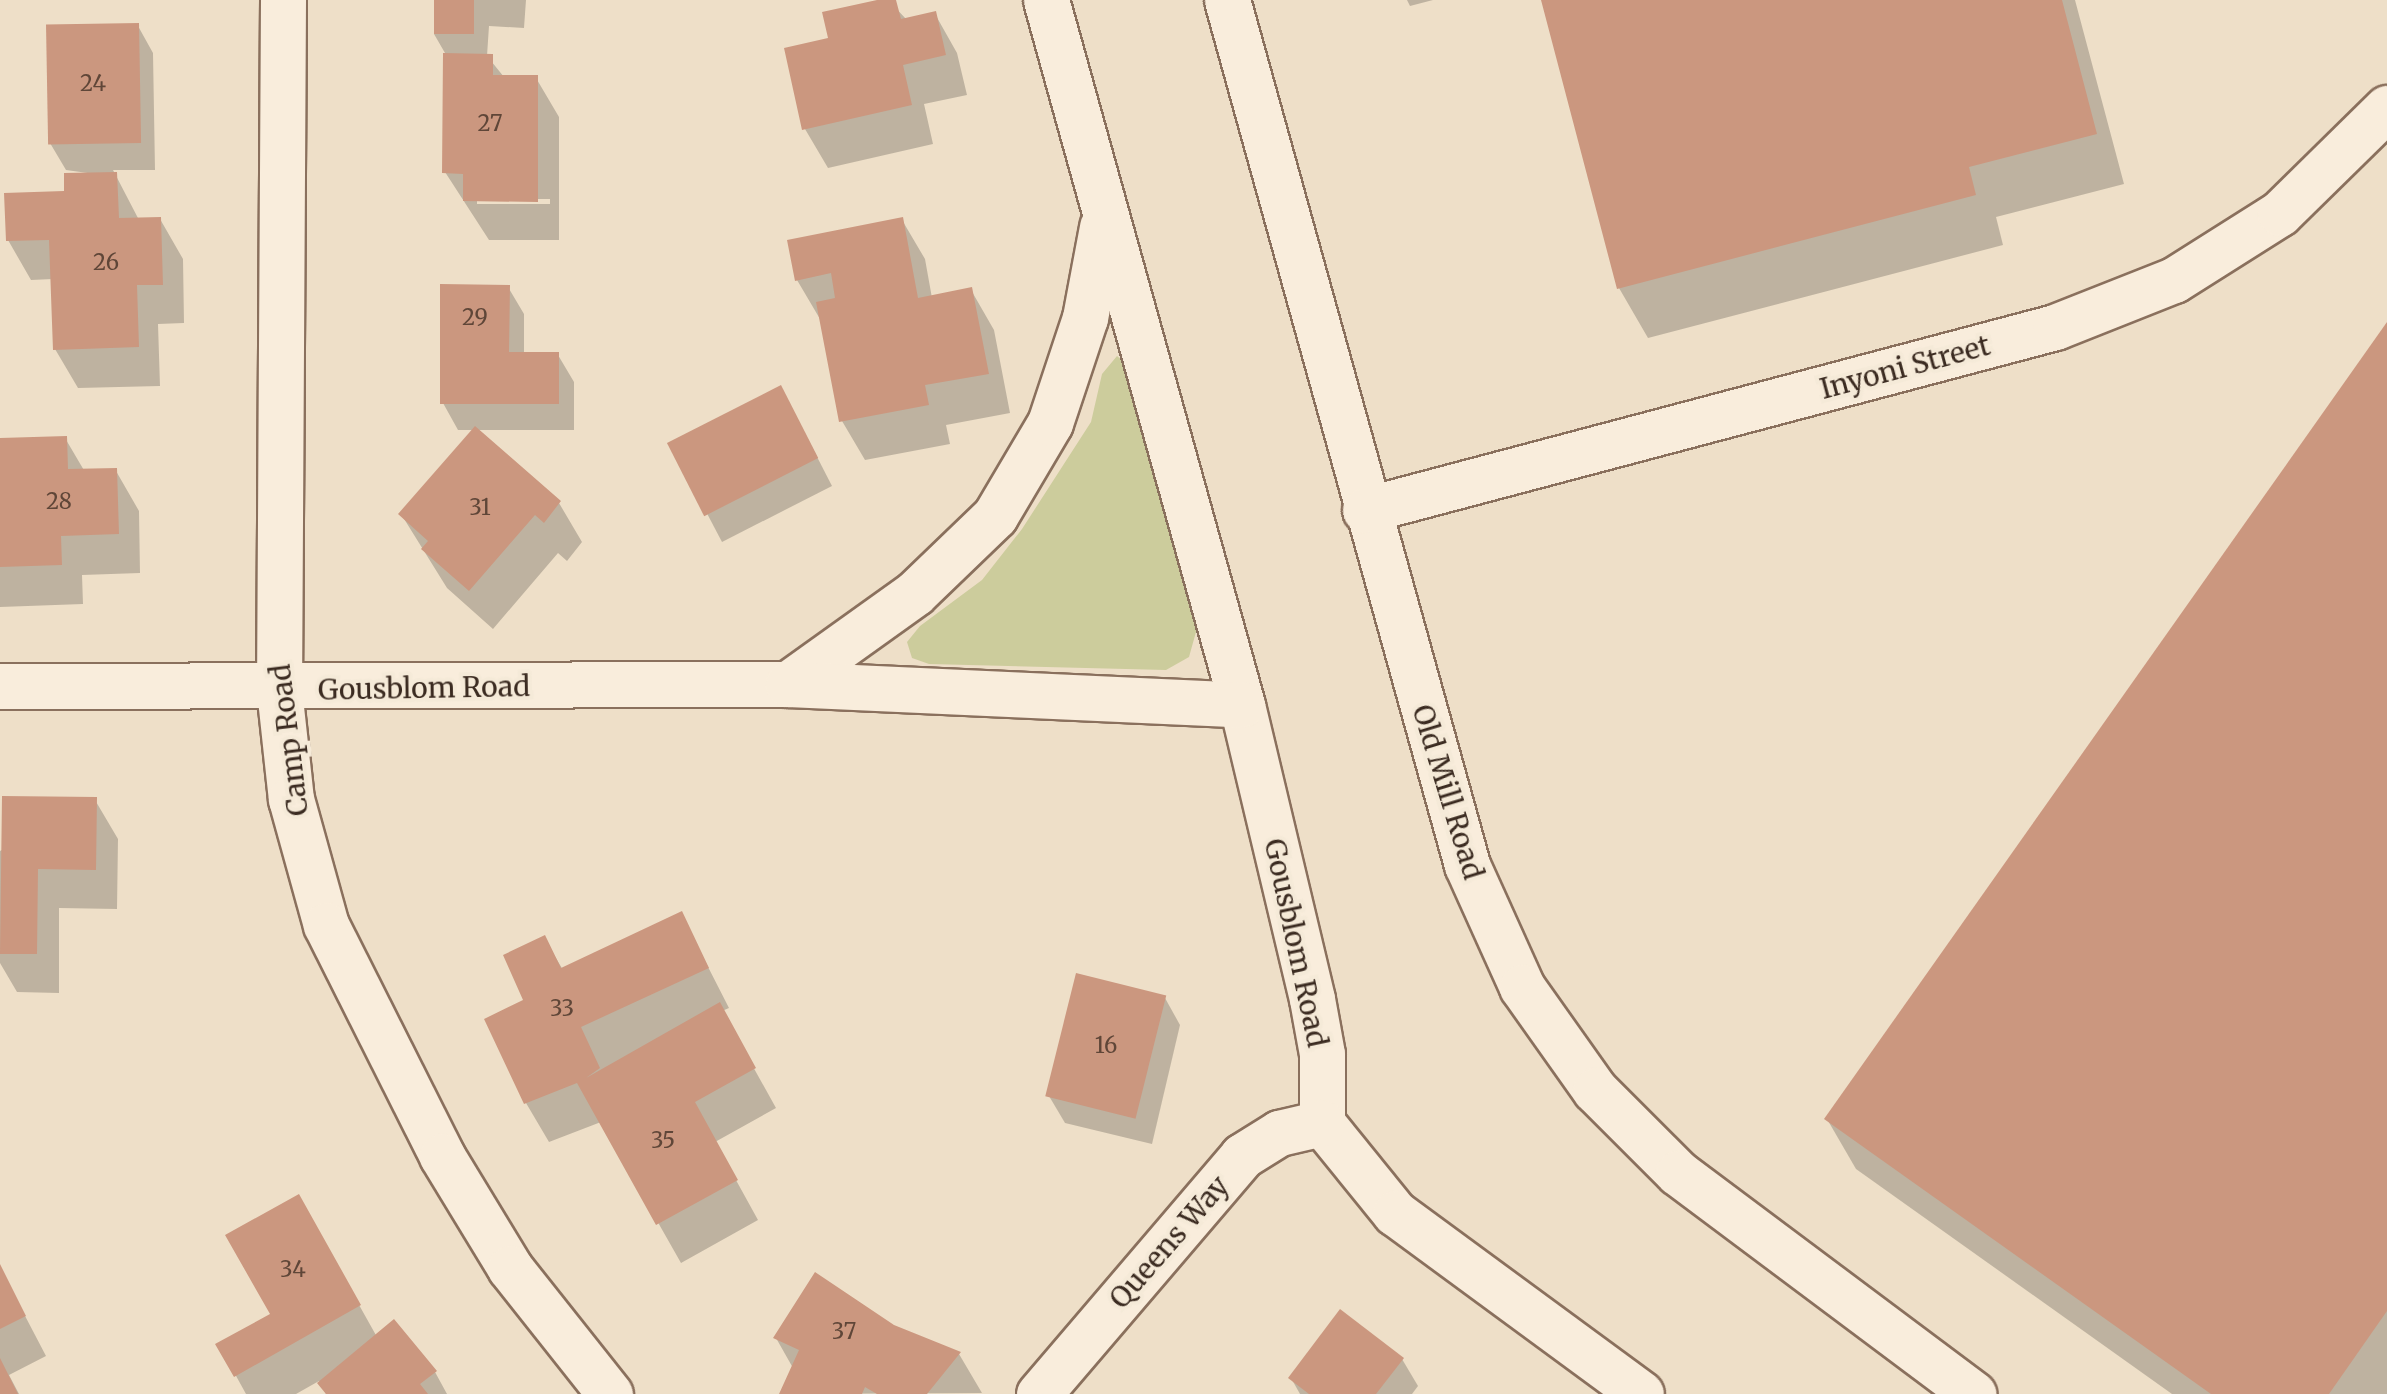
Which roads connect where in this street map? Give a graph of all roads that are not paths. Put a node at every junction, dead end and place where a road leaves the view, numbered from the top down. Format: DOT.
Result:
graph roads {
  1 [pos="283,0"];
  2 [pos="1046,0"];
  3 [pos="1228,0"];
  4 [pos="2387,108"];
  5 [pos="1104,215"];
  6 [pos="1365,510"];
  7 [pos="788,684"];
  8 [pos="0,686"];
  9 [pos="279,689"];
  10 [pos="1242,704"];
  11 [pos="1322,1124"];
  12 [pos="610,1394"];
  13 [pos="1039,1394"];
  14 [pos="1641,1394"];
  15 [pos="1973,1394"];
  1 -- 9 [label="street, Camp Road"];
  2 -- 5 [label="street, Gousblom Road"];
  3 -- 6 [label="street, Old Mill Road"];
  4 -- 6 [label="street, Inyoni Street"];
  5 -- 7 [label="street, Gousblom Road"];
  5 -- 10 [label="street, Gousblom Road"];
  6 -- 15 [label="street, Old Mill Road"];
  7 -- 9 [label="street, Gousblom Road"];
  7 -- 10 [label="street, Gousblom Road"];
  8 -- 9 [label="street, Gousblom Road"];
  9 -- 12 [label="street, Camp Road"];
  10 -- 11 [label="street, Gousblom Road"];
  11 -- 13 [label="street, Queens Way"];
  11 -- 14 [label="street"];
}
